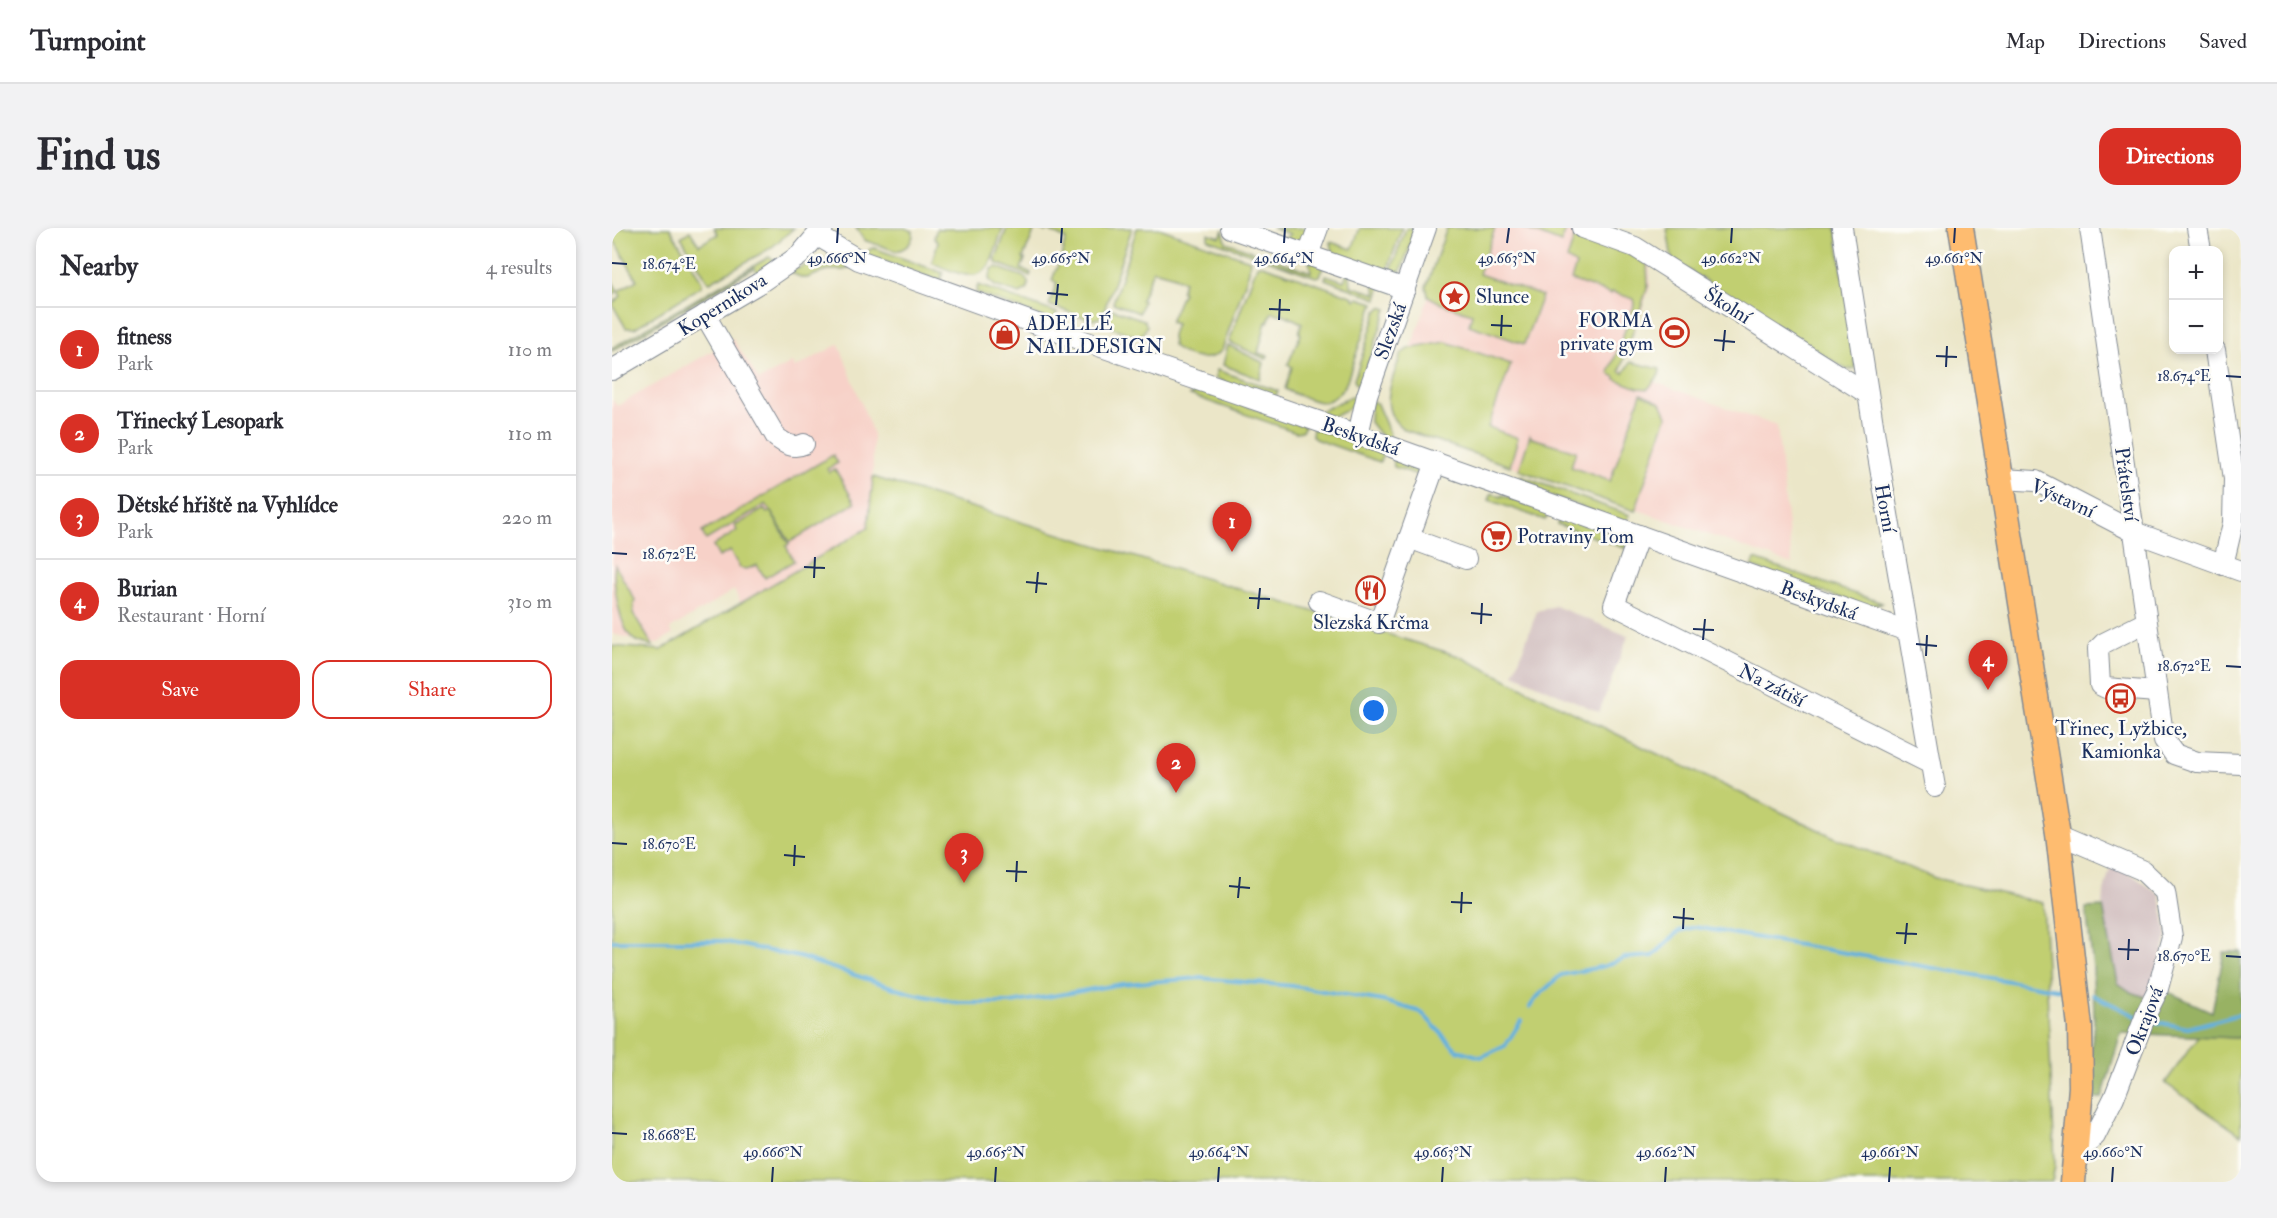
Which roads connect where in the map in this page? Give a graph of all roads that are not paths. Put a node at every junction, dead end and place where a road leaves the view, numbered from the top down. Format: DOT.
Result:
graph roads {
  1 [pos="1230,228"];
  2 [pos="1318,228"];
  3 [pos="1426,228"];
  4 [pos="1582,228"];
  5 [pos="1842,228"];
  6 [pos="1961,228"];
  7 [pos="2090,228"];
  8 [pos="2197,228"];
  9 [pos="820,232"];
  10 [pos="2200,246"];
  11 [pos="1308,255"];
  12 [pos="1405,289"];
  13 [pos="705,315"];
  14 [pos="2216,354"];
  15 [pos="612,370"];
  16 [pos="1868,394"];
  17 [pos="1359,435"];
  18 [pos="804,444"];
  19 [pos="1436,462"];
  20 [pos="2002,480"];
  21 [pos="2134,532"];
  22 [pos="1639,535"];
  23 [pos="1409,538"];
  24 [pos="1466,559"];
  25 [pos="2232,568"];
  26 [pos="1319,601"];
  27 [pos="2146,622"];
  28 [pos="1907,631"];
  29 [pos="2156,692"];
  30 [pos="1931,764"];
  31 [pos="2241,764"];
  32 [pos="1935,787"];
  33 [pos="2058,834"];
  34 [pos="2077,1154"];
  35 [pos="2073,1182"];
  1 -- 11 [label="street"];
  2 -- 11 [label="street"];
  3 -- 12 [label="street, Slezská"];
  4 -- 16 [label="street, Školní"];
  5 -- 16 [label="street, Horní"];
  6 -- 20 [label="main road"];
  7 -- 21 [label="street, Přátelství"];
  8 -- 10 [label="street"];
  9 -- 13 [label="street, Kopernikova"];
  9 -- 17 [label="street, Beskydská"];
  11 -- 12 [label="street"];
  12 -- 17 [label="street, Slezská"];
  13 -- 15 [label="street, Kopernikova"];
  13 -- 18 [label="street"];
  14 -- 25 [label="street, Výstavní"];
  16 -- 28 [label="street, Horní"];
  17 -- 19 [label="street, Beskydská"];
  19 -- 22 [label="street, Beskydská"];
  19 -- 23 [label="street"];
  20 -- 21 [label="street, Výstavní"];
  20 -- 33 [label="main road"];
  21 -- 25 [label="street, Výstavní"];
  21 -- 27 [label="street, Přátelství"];
  22 -- 28 [label="street, Beskydská"];
  22 -- 30 [label="street, Na zátiší"];
  23 -- 24 [label="street"];
  23 -- 26 [label="street"];
  27 -- 29 [label="street, Přátelství"];
  27 -- 29 [label="street"];
  28 -- 30 [label="street, Horní"];
  29 -- 31 [label="street, Přátelství"];
  30 -- 32 [label="street, Horní"];
  33 -- 34 [label="main road"];
  33 -- 34 [label="street, Okrajová"];
  34 -- 35 [label="main road"];
}
